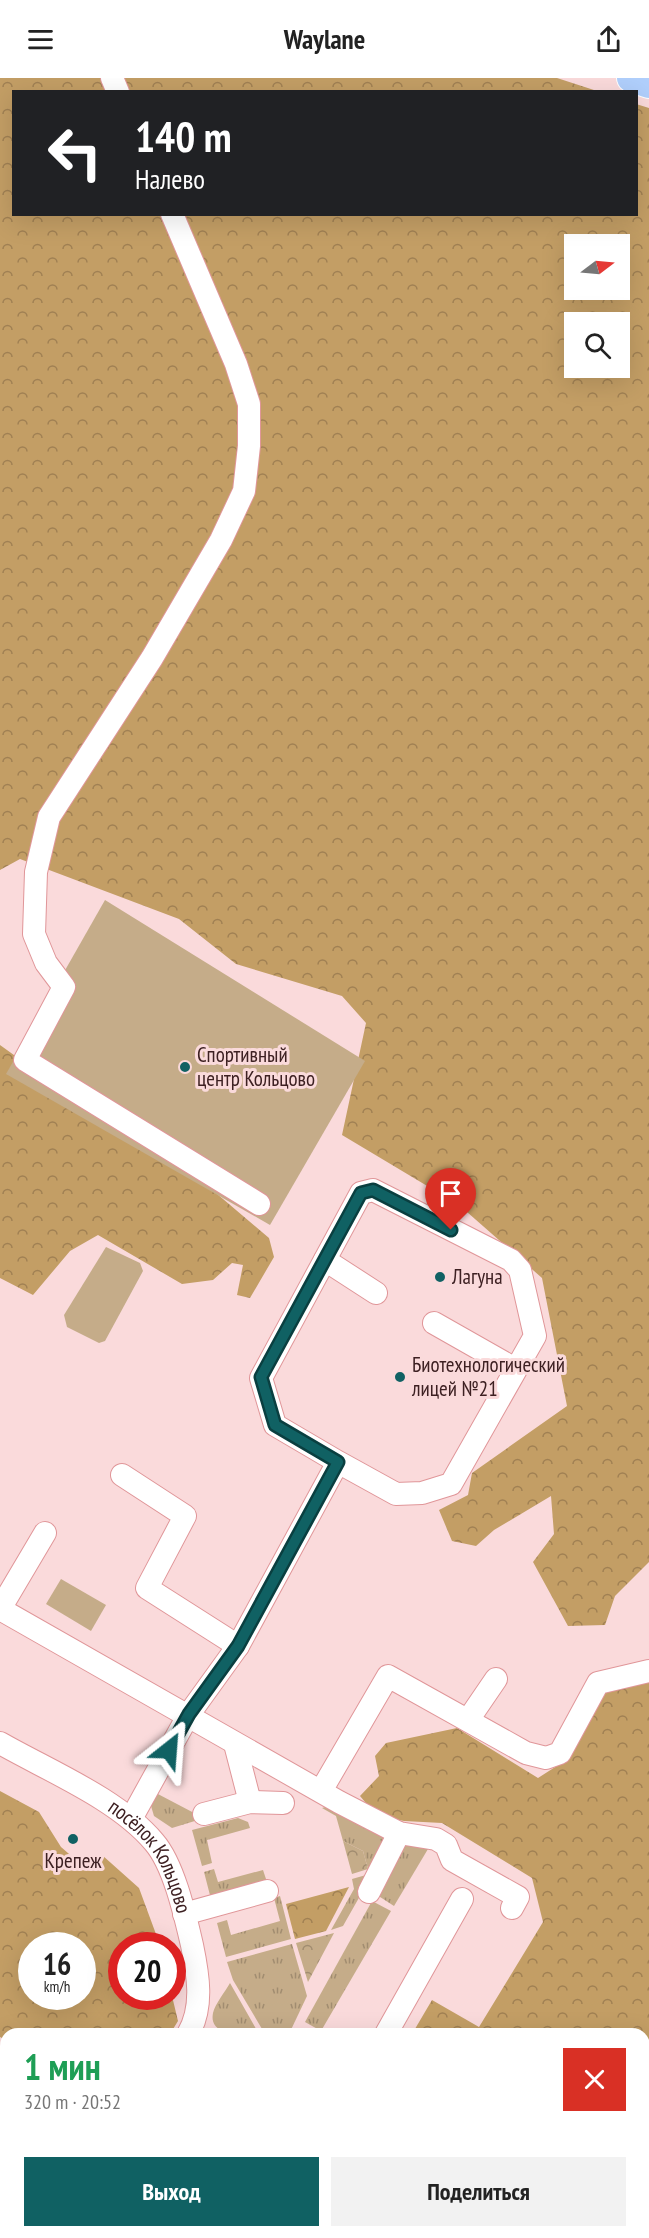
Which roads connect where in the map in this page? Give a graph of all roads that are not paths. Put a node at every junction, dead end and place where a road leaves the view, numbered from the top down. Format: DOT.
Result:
graph roads {
  1 [pos="632,78"];
  2 [pos="649,84"];
  3 [pos="173,216"];
  4 [pos="259,1204"];
  5 [pos="325,1260"];
  6 [pos="376,1293"];
  7 [pos="434,1323"];
  8 [pos="515,1370"];
  9 [pos="338,1462"];
  10 [pos="122,1475"];
  11 [pos="45,1533"];
  12 [pos="0,1609"];
  13 [pos="238,1646"];
  14 [pos="649,1671"];
  15 [pos="496,1679"];
  16 [pos="189,1714"];
  17 [pos="468,1720"];
  18 [pos="0,1743"];
  19 [pos="235,1744"];
  20 [pos="321,1791"];
  21 [pos="250,1802"];
  22 [pos="283,1803"];
  23 [pos="204,1814"];
  24 [pos="131,1819"];
  25 [pos="399,1833"];
  26 [pos="267,1891"];
  27 [pos="369,1892"];
  28 [pos="462,1899"];
  29 [pos="512,1908"];
  30 [pos="184,1914"];
  31 [pos="197,2028"];
  32 [pos="389,2028"];
  1 -- 2 [label="main road"];
  3 -- 4 [label="street"];
  5 -- 6 [label="street"];
  5 -- 8 [label="street"];
  5 -- 9 [label="street"];
  7 -- 8 [label="street"];
  8 -- 9 [label="street"];
  9 -- 13 [label="street"];
  10 -- 13 [label="street"];
  11 -- 12 [label="street"];
  12 -- 16 [label="street"];
  13 -- 16 [label="street"];
  14 -- 17 [label="street"];
  15 -- 17 [label="street"];
  16 -- 19 [label="street"];
  16 -- 24 [label="street"];
  17 -- 20 [label="street"];
  18 -- 24 [label="street, посёлок Кольцово"];
  19 -- 20 [label="street"];
  19 -- 21 [label="street"];
  20 -- 25 [label="street"];
  21 -- 22 [label="street"];
  21 -- 23 [label="street"];
  24 -- 30 [label="street, посёлок Кольцово"];
  25 -- 27 [label="street"];
  25 -- 29 [label="street"];
  26 -- 30 [label="street"];
  28 -- 32 [label="street"];
  30 -- 31 [label="street, посёлок Кольцово"];
}
